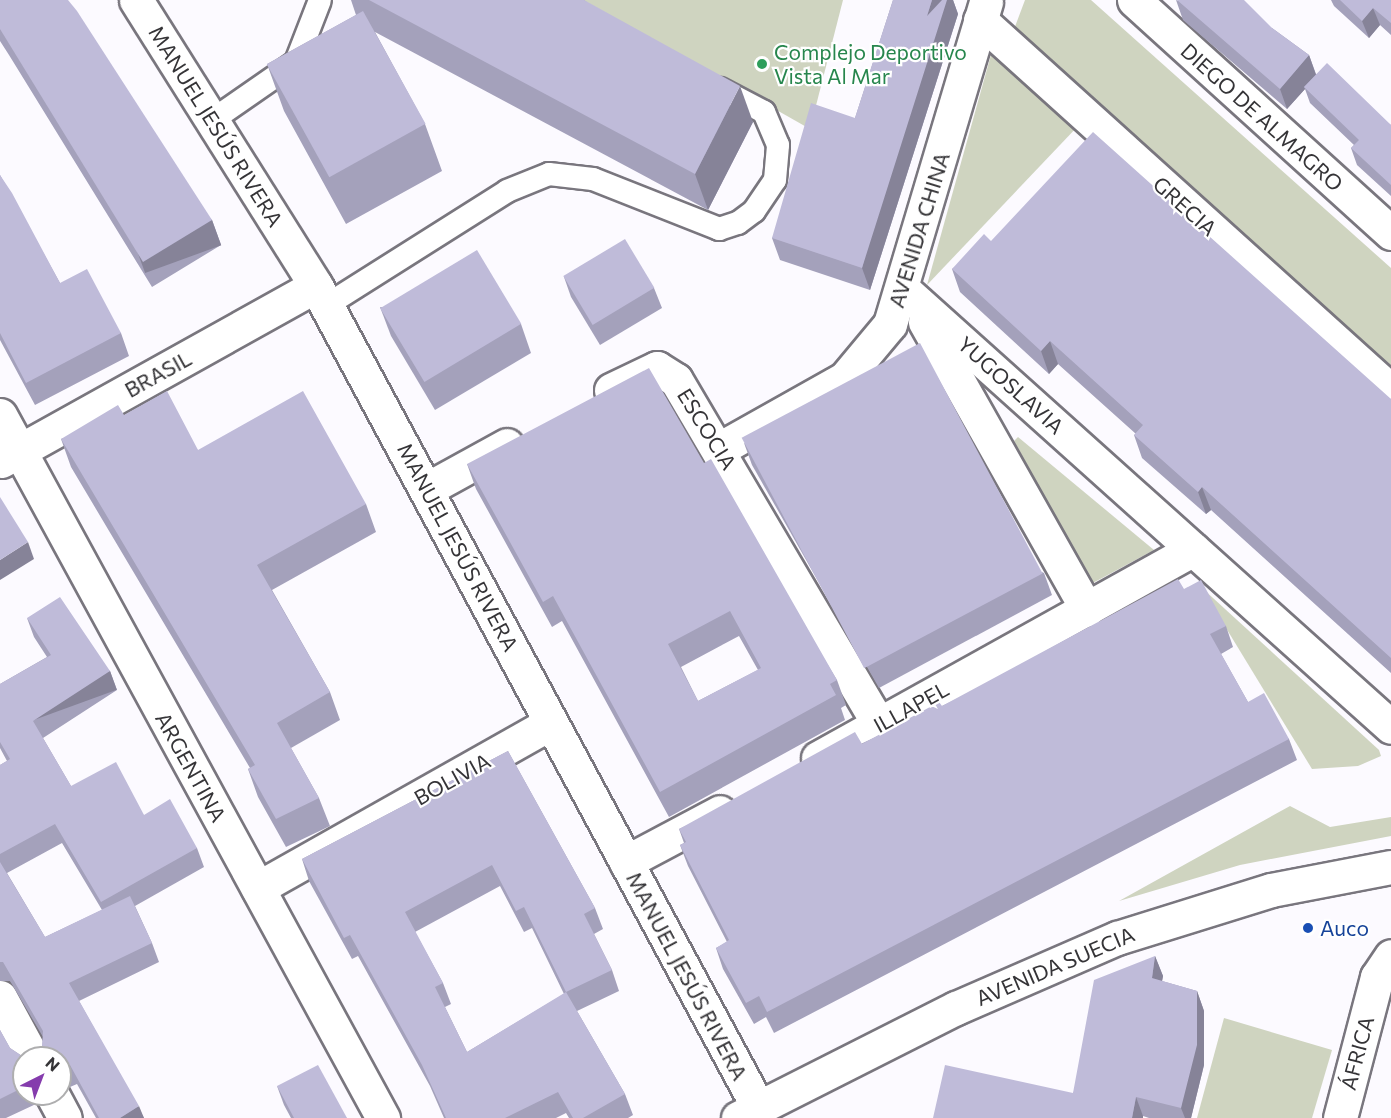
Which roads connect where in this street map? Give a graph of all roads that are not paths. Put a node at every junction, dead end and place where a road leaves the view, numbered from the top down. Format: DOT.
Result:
graph roads {
  1 [pos="136,0"];
  2 [pos="320,0"];
  3 [pos="1134,0"];
  4 [pos="983,10"];
  5 [pos="700,79"];
  6 [pos="213,119"];
  7 [pos="1391,233"];
  8 [pos="904,290"];
  9 [pos="322,296"];
  10 [pos="1391,391"];
  11 [pos="584,404"];
  12 [pos="0,415"];
  13 [pos="533,431"];
  14 [pos="721,448"];
  15 [pos="10,456"];
  16 [pos="427,489"];
  17 [pos="1193,549"];
  18 [pos="1088,609"];
  19 [pos="551,723"];
  20 [pos="879,725"];
  21 [pos="1391,728"];
  22 [pos="795,771"];
  23 [pos="753,794"];
  24 [pos="626,862"];
  25 [pos="1391,867"];
  26 [pos="258,888"];
  27 [pos="1391,956"];
  28 [pos="0,997"];
  29 [pos="27,1046"];
  30 [pos="753,1114"];
  31 [pos="383,1118"];
  32 [pos="1340,1118"];
  1 -- 6 [label="street, MANUEL JESÚS RIVERA"];
  2 -- 6 [label="lane"];
  3 -- 7 [label="street, DIEGO DE ALMAGRO"];
  4 -- 8 [label="street, AVENIDA CHINA"];
  4 -- 10 [label="street, GRECIA"];
  5 -- 9 [label="lane"];
  6 -- 9 [label="street, MANUEL JESÚS RIVERA"];
  8 -- 14 [label="street, AVENIDA CHINA"];
  8 -- 17 [label="street, YUGOSLAVIA"];
  8 -- 18 [label="street, YUGOSLAVIA"];
  9 -- 15 [label="street, BRASIL"];
  9 -- 16 [label="street, MANUEL JESÚS RIVERA"];
  11 -- 14 [label="street, ESCOCIA"];
  12 -- 15 [label="street, ARGENTINA"];
  13 -- 16 [label="street"];
  14 -- 20 [label="street, ESCOCIA"];
  15 -- 26 [label="street, ARGENTINA"];
  16 -- 19 [label="street, MANUEL JESÚS RIVERA"];
  17 -- 18 [label="street, ILLAPEL"];
  17 -- 21 [label="street, YUGOSLAVIA"];
  18 -- 20 [label="street, ILLAPEL"];
  19 -- 24 [label="street, MANUEL JESÚS RIVERA"];
  19 -- 26 [label="street, BOLIVIA"];
  20 -- 22 [label="street, ILLAPEL"];
  23 -- 24 [label="street"];
  24 -- 30 [label="street, MANUEL JESÚS RIVERA"];
  25 -- 30 [label="street, AVENIDA SUECIA"];
  26 -- 31 [label="street, ARGENTINA"];
  27 -- 32 [label="street, ÁFRICA"];
  28 -- 29 [label="street"];
}
